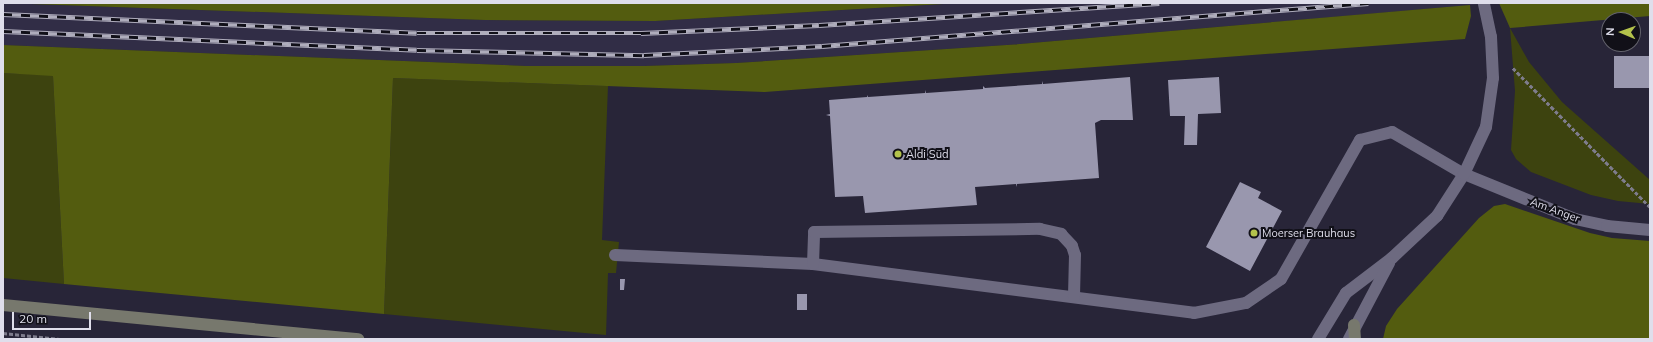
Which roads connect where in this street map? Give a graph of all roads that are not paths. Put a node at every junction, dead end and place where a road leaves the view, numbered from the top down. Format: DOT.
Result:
graph roads {
  1 [pos="1484,3"];
  2 [pos="1464,174"];
  3 [pos="1650,230"];
  4 [pos="615,255"];
  5 [pos="1392,258"];
  6 [pos="813,264"];
  7 [pos="1074,297"];
  8 [pos="3,305"];
  9 [pos="1354,325"];
  10 [pos="358,339"];
  11 [pos="1318,339"];
  12 [pos="1349,339"];
  13 [pos="1355,339"];
  1 -- 2 [label="street"];
  2 -- 3 [label="street, Am Anger"];
  2 -- 5 [label="street"];
  2 -- 7 [label="street, Am Anger"];
  4 -- 6 [label="street, Am Anger"];
  5 -- 9 [label="street"];
  5 -- 11 [label="street"];
  6 -- 7 [label="street, Am Anger"];
  6 -- 7 [label="street"];
  8 -- 10 [label="main road"];
  9 -- 12 [label="street"];
  9 -- 13 [label="main road"];
}
